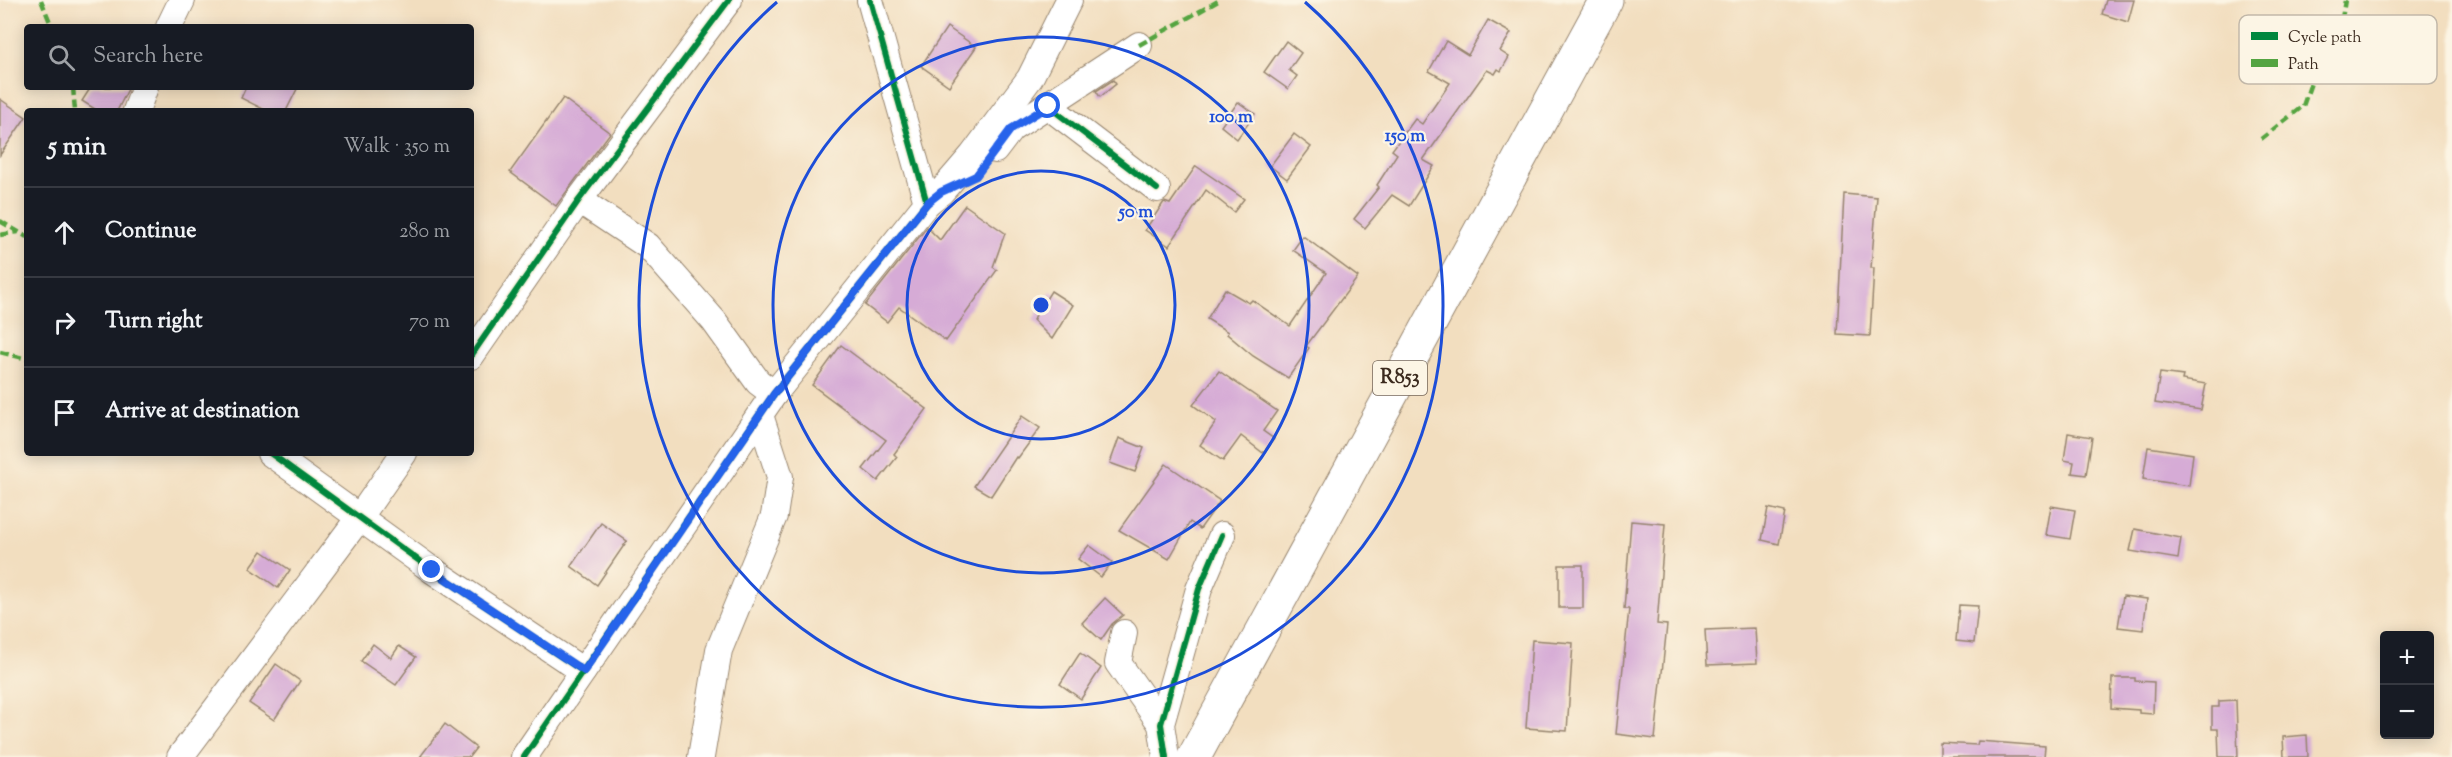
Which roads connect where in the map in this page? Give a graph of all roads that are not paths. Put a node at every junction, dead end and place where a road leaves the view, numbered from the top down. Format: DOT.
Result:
graph roads {
  1 [pos="182,0"];
  2 [pos="729,0"];
  3 [pos="870,0"];
  4 [pos="1069,0"];
  5 [pos="1606,0"];
  6 [pos="170,24"];
  7 [pos="1139,45"];
  8 [pos="144,90"];
  9 [pos="1048,106"];
  10 [pos="137,108"];
  11 [pos="1156,189"];
  12 [pos="934,198"];
  13 [pos="579,200"];
  14 [pos="474,352"];
  15 [pos="774,394"];
  16 [pos="759,415"];
  17 [pos="274,456"];
  18 [pos="402,456"];
  19 [pos="359,518"];
  20 [pos="1222,535"];
  21 [pos="1124,633"];
  22 [pos="584,671"];
  23 [pos="1161,724"];
  24 [pos="180,757"];
  25 [pos="524,757"];
  26 [pos="701,757"];
  27 [pos="1166,757"];
  28 [pos="1194,757"];
  1 -- 6 [label="street"];
  2 -- 13 [label="street"];
  3 -- 12 [label="street"];
  4 -- 12 [label="street"];
  5 -- 28 [label="main road, R853"];
  7 -- 9 [label="street"];
  8 -- 10 [label="street"];
  9 -- 11 [label="street"];
  9 -- 12 [label="street"];
  12 -- 15 [label="street"];
  13 -- 14 [label="street"];
  13 -- 15 [label="street"];
  15 -- 16 [label="street"];
  16 -- 22 [label="street"];
  16 -- 26 [label="street"];
  17 -- 19 [label="street"];
  18 -- 19 [label="street"];
  19 -- 22 [label="street"];
  19 -- 24 [label="street"];
  20 -- 23 [label="street"];
  21 -- 23 [label="street"];
  22 -- 25 [label="street"];
  23 -- 27 [label="street"];
}
